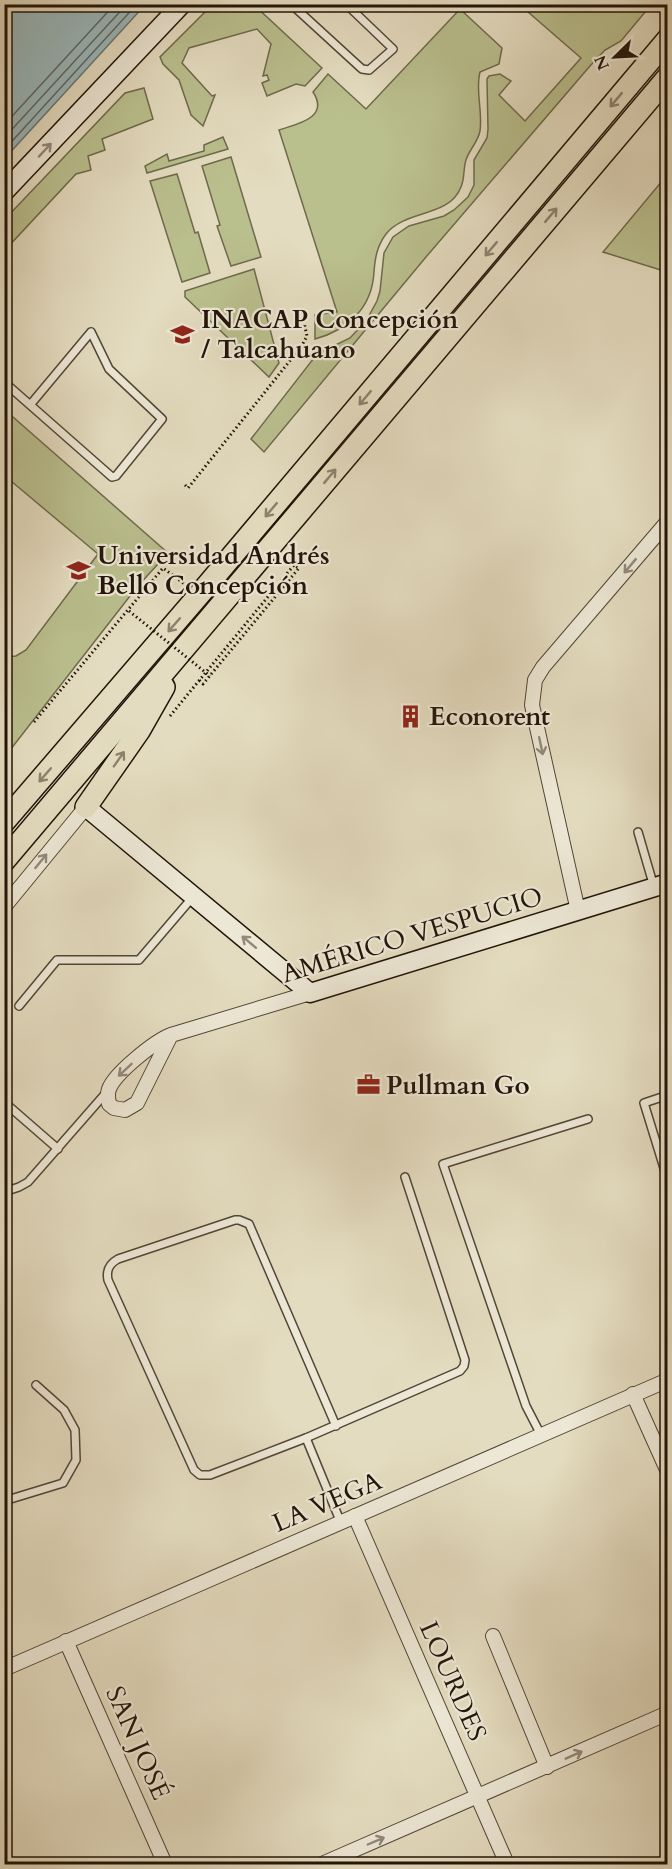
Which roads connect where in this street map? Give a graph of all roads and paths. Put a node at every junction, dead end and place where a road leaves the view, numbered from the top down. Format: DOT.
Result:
graph roads {
  1 [pos="182,4"];
  2 [pos="291,4"];
  3 [pos="346,4"];
  4 [pos="668,39"];
  5 [pos="664,82"];
  6 [pos="4,192"];
  7 [pos="303,318"];
  8 [pos="4,382"];
  9 [pos="30,405"];
  10 [pos="185,485"];
  11 [pos="668,521"];
  12 [pos="199,595"];
  13 [pos="129,611"];
  14 [pos="188,644"];
  15 [pos="206,672"];
  16 [pos="210,676"];
  17 [pos="199,680"];
  18 [pos="170,716"];
  19 [pos="34,722"];
  20 [pos="86,807"];
  21 [pos="4,822"];
  22 [pos="638,832"];
  23 [pos="4,861"];
  24 [pos="661,885"];
  25 [pos="194,896"];
  26 [pos="4,907"];
  27 [pos="578,911"];
  28 [pos="310,993"];
  29 [pos="19,1006"];
  30 [pos="171,1035"];
  31 [pos="109,1089"];
  32 [pos="668,1095"];
  33 [pos="4,1102"];
  34 [pos="588,1119"];
  35 [pos="58,1149"];
  36 [pos="405,1177"];
  37 [pos="668,1181"];
  38 [pos="4,1192"];
  39 [pos="668,1380"];
  40 [pos="36,1384"];
  41 [pos="633,1394"];
  42 [pos="336,1426"];
  43 [pos="541,1435"];
  44 [pos="306,1438"];
  45 [pos="668,1472"];
  46 [pos="4,1501"];
  47 [pos="355,1516"];
  48 [pos="341,1522"];
  49 [pos="493,1636"];
  50 [pos="66,1641"];
  51 [pos="4,1669"];
  52 [pos="668,1713"];
  53 [pos="547,1767"];
  54 [pos="478,1797"];
  55 [pos="165,1864"];
  56 [pos="322,1864"];
  57 [pos="507,1864"];
  6 -- 1 [label="street, one-way"];
  2 -- 3 [label="lane"];
  4 -- 12 [label="main road, one-way"];
  14 -- 5 [label="main road, one-way"];
  7 -- 10 [label="path"];
  8 -- 9 [label="lane"];
  9 -- 9 [label="lane"];
  11 -- 27 [label="street, one-way"];
  12 -- 13 [label="path"];
  12 -- 21 [label="main road, one-way"];
  13 -- 15 [label="path, bridge"];
  13 -- 19 [label="path"];
  20 -- 14 [label="main road, one-way"];
  14 -- 23 [label="main road"];
  15 -- 16 [label="path, bridge"];
  15 -- 16 [label="path"];
  15 -- 17 [label="path"];
  16 -- 17 [label="path"];
  17 -- 18 [label="path"];
  20 -- 25 [label="street"];
  26 -- 20 [label="street, one-way"];
  22 -- 24 [label="lane"];
  24 -- 27 [label="street, AMÉRICO VESPUCIO"];
  28 -- 25 [label="street, one-way"];
  25 -- 29 [label="lane"];
  27 -- 28 [label="street, AMÉRICO VESPUCIO"];
  28 -- 30 [label="street, AMÉRICO VESPUCIO"];
  30 -- 31 [label="street, AMÉRICO VESPUCIO, one-way"];
  30 -- 31 [label="street"];
  31 -- 35 [label="lane"];
  32 -- 37 [label="lane"];
  33 -- 35 [label="lane"];
  34 -- 43 [label="lane"];
  35 -- 38 [label="lane"];
  36 -- 42 [label="lane"];
  39 -- 41 [label="street, LA VEGA"];
  40 -- 46 [label="lane"];
  41 -- 43 [label="street, LA VEGA"];
  41 -- 45 [label="street"];
  42 -- 44 [label="lane"];
  42 -- 44 [label="lane"];
  43 -- 47 [label="street, LA VEGA"];
  44 -- 48 [label="lane"];
  47 -- 48 [label="street, LA VEGA"];
  47 -- 54 [label="street, LOURDES"];
  48 -- 50 [label="street, LA VEGA"];
  49 -- 53 [label="street"];
  50 -- 51 [label="street, LA VEGA"];
  50 -- 55 [label="street, SAN JOSÉ"];
  53 -- 52 [label="street, one-way"];
  53 -- 54 [label="street"];
  56 -- 54 [label="street, one-way"];
  54 -- 57 [label="street, LOURDES"];
}
